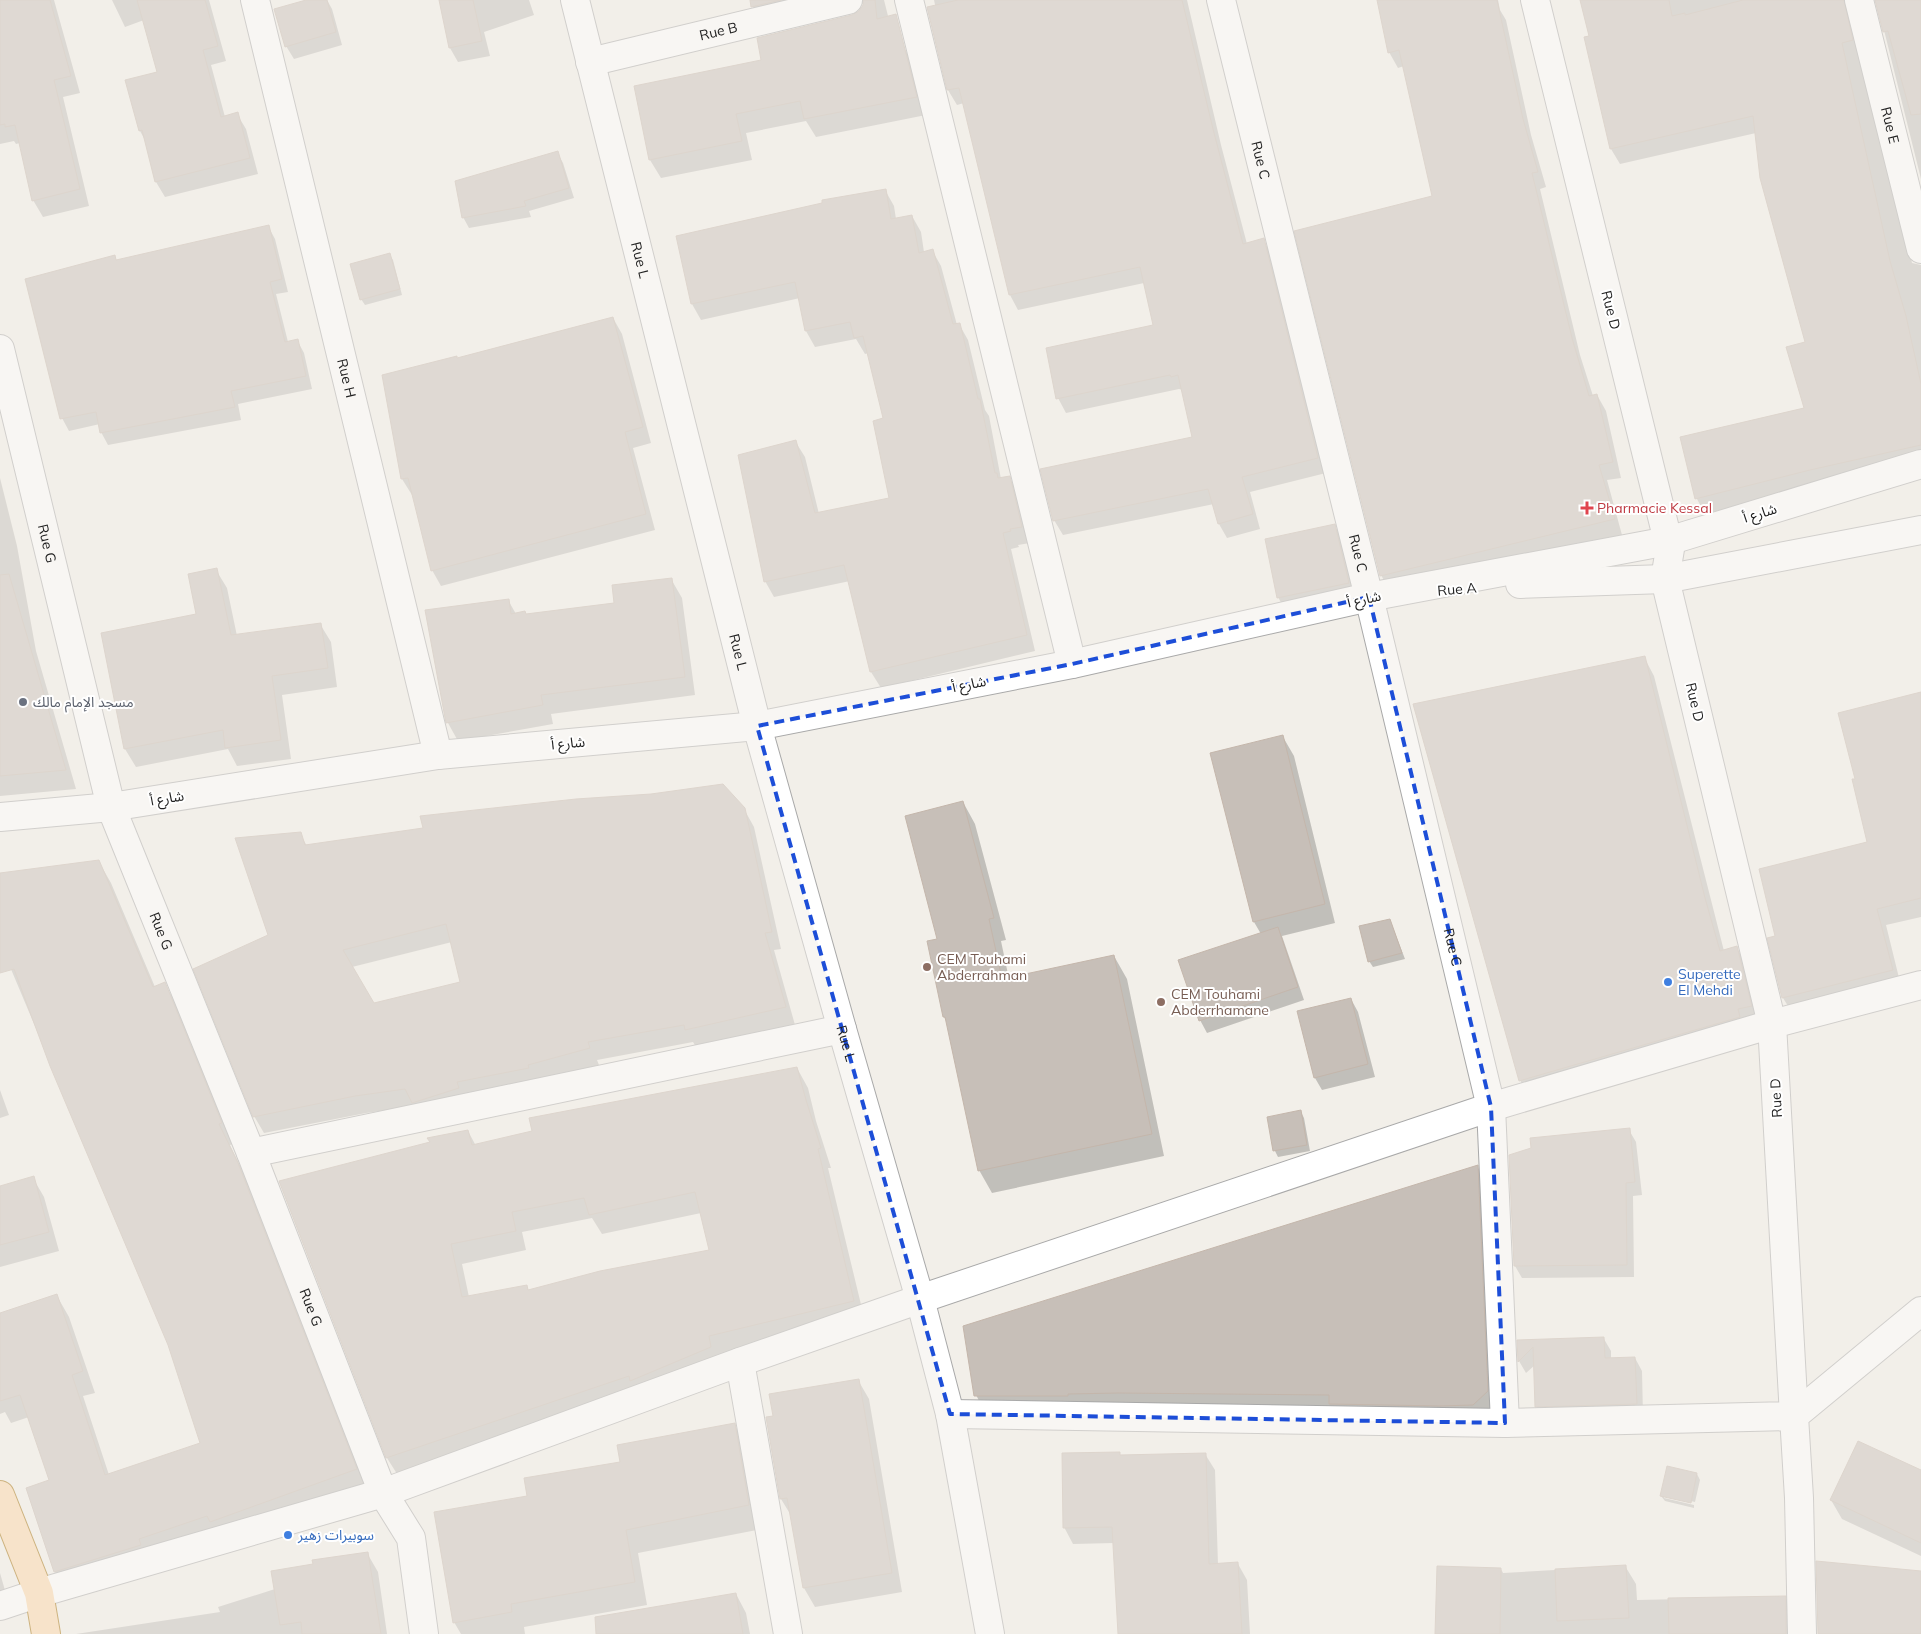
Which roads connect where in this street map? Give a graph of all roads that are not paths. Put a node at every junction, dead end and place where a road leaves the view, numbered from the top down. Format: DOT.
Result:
graph roads {
  1 [pos="254,0"];
  2 [pos="575,0"];
  3 [pos="848,0"];
  4 [pos="909,0"];
  5 [pos="1221,0"];
  6 [pos="1535,0"];
  7 [pos="1859,0"];
  8 [pos="590,62"];
  9 [pos="1921,249"];
  10 [pos="0,349"];
  11 [pos="1921,464"];
  12 [pos="1921,530"];
  13 [pos="1670,542"];
  14 [pos="1665,579"];
  15 [pos="1464,588"];
  16 [pos="1369,597"];
  17 [pos="1072,664"];
  18 [pos="757,726"];
  19 [pos="438,755"];
  20 [pos="111,807"];
  21 [pos="0,817"];
  22 [pos="1921,985"];
  23 [pos="1772,1024"];
  24 [pos="842,1029"];
  25 [pos="1491,1107"];
  26 [pos="251,1153"];
  27 [pos="920,1299"];
  28 [pos="1921,1311"];
  29 [pos="740,1362"];
  30 [pos="950,1414"];
  31 [pos="1794,1416"];
  32 [pos="1505,1424"];
  33 [pos="383,1493"];
  34 [pos="0,1495"];
  35 [pos="39,1593"];
  36 [pos="0,1606"];
  37 [pos="46,1634"];
  38 [pos="424,1634"];
  39 [pos="788,1634"];
  40 [pos="990,1634"];
  41 [pos="1802,1634"];
  1 -- 19 [label="street, Rue H"];
  2 -- 8 [label="street, Rue L"];
  3 -- 8 [label="street, Rue B"];
  4 -- 17 [label="street"];
  5 -- 16 [label="street, Rue C"];
  6 -- 13 [label="street, Rue D"];
  7 -- 9 [label="street, Rue E"];
  8 -- 18 [label="street, Rue L"];
  10 -- 20 [label="street, Rue G"];
  11 -- 13 [label="street, شارع أ"];
  12 -- 14 [label="street"];
  13 -- 14 [label="street, Rue D"];
  13 -- 15 [label="street, شارع أ"];
  13 -- 16 [label="street, شارع أ"];
  14 -- 15 [label="street, Rue A"];
  14 -- 23 [label="street, Rue D"];
  15 -- 16 [label="street, Rue A"];
  16 -- 17 [label="street, شارع أ"];
  16 -- 25 [label="street, Rue C"];
  17 -- 18 [label="street, شارع أ"];
  18 -- 19 [label="street, شارع أ"];
  18 -- 24 [label="street, Rue L"];
  19 -- 20 [label="street, شارع أ"];
  20 -- 21 [label="street, شارع أ"];
  20 -- 26 [label="street, Rue G"];
  22 -- 23 [label="street"];
  23 -- 25 [label="street"];
  23 -- 31 [label="street, Rue D"];
  24 -- 26 [label="street"];
  24 -- 27 [label="street, Rue L"];
  25 -- 27 [label="street"];
  25 -- 32 [label="street, Rue C"];
  26 -- 33 [label="street, Rue G"];
  27 -- 29 [label="street"];
  27 -- 30 [label="street, Rue L"];
  28 -- 31 [label="street"];
  29 -- 33 [label="street"];
  29 -- 39 [label="street"];
  30 -- 32 [label="street"];
  30 -- 40 [label="street, Rue L"];
  31 -- 32 [label="street"];
  31 -- 41 [label="street, Rue D"];
  33 -- 35 [label="street"];
  33 -- 38 [label="street, Rue G"];
  34 -- 35 [label="main road"];
  35 -- 36 [label="street"];
  35 -- 37 [label="main road"];
}
